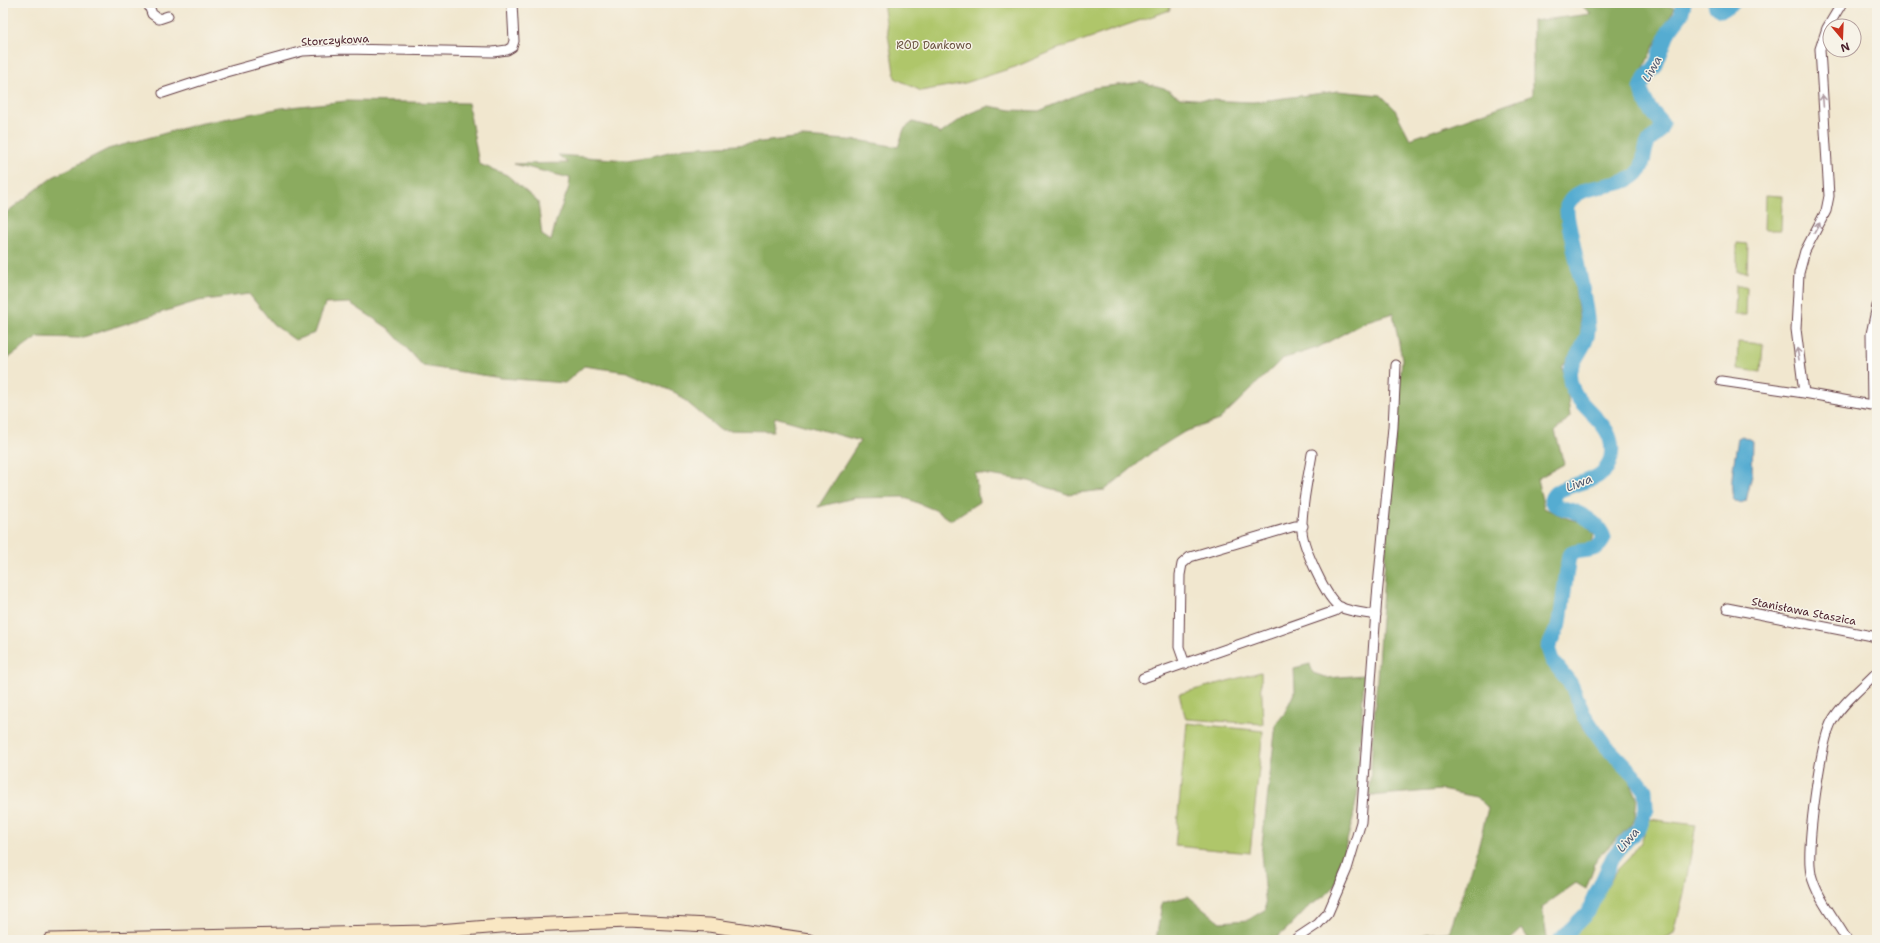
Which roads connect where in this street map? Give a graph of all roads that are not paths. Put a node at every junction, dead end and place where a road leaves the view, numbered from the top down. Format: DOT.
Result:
graph roads {
  1 [pos="148,3"];
  2 [pos="512,3"];
  3 [pos="1842,3"];
  4 [pos="168,16"];
  5 [pos="164,93"];
  6 [pos="1877,306"];
  7 [pos="1396,365"];
  8 [pos="1721,381"];
  9 [pos="1804,392"];
  10 [pos="1874,406"];
  11 [pos="1312,454"];
  12 [pos="1302,526"];
  13 [pos="1341,607"];
  14 [pos="1727,608"];
  15 [pos="1376,615"];
  16 [pos="1877,637"];
  17 [pos="1185,664"];
  18 [pos="1877,672"];
  19 [pos="1143,678"];
  20 [pos="50,940"];
  21 [pos="809,940"];
  22 [pos="1294,940"];
  23 [pos="1848,940"];
  1 -- 4 [label="street"];
  2 -- 5 [label="street, Storczykowa"];
  9 -- 3 [label="street, one-way"];
  6 -- 10 [label="street"];
  7 -- 15 [label="street"];
  8 -- 9 [label="street"];
  9 -- 10 [label="street"];
  11 -- 12 [label="street"];
  12 -- 13 [label="street"];
  12 -- 17 [label="street"];
  13 -- 15 [label="street"];
  13 -- 17 [label="street"];
  14 -- 16 [label="street, Stanisława Staszica"];
  15 -- 22 [label="street"];
  17 -- 19 [label="street"];
  18 -- 23 [label="street"];
  20 -- 21 [label="main road"];
}
